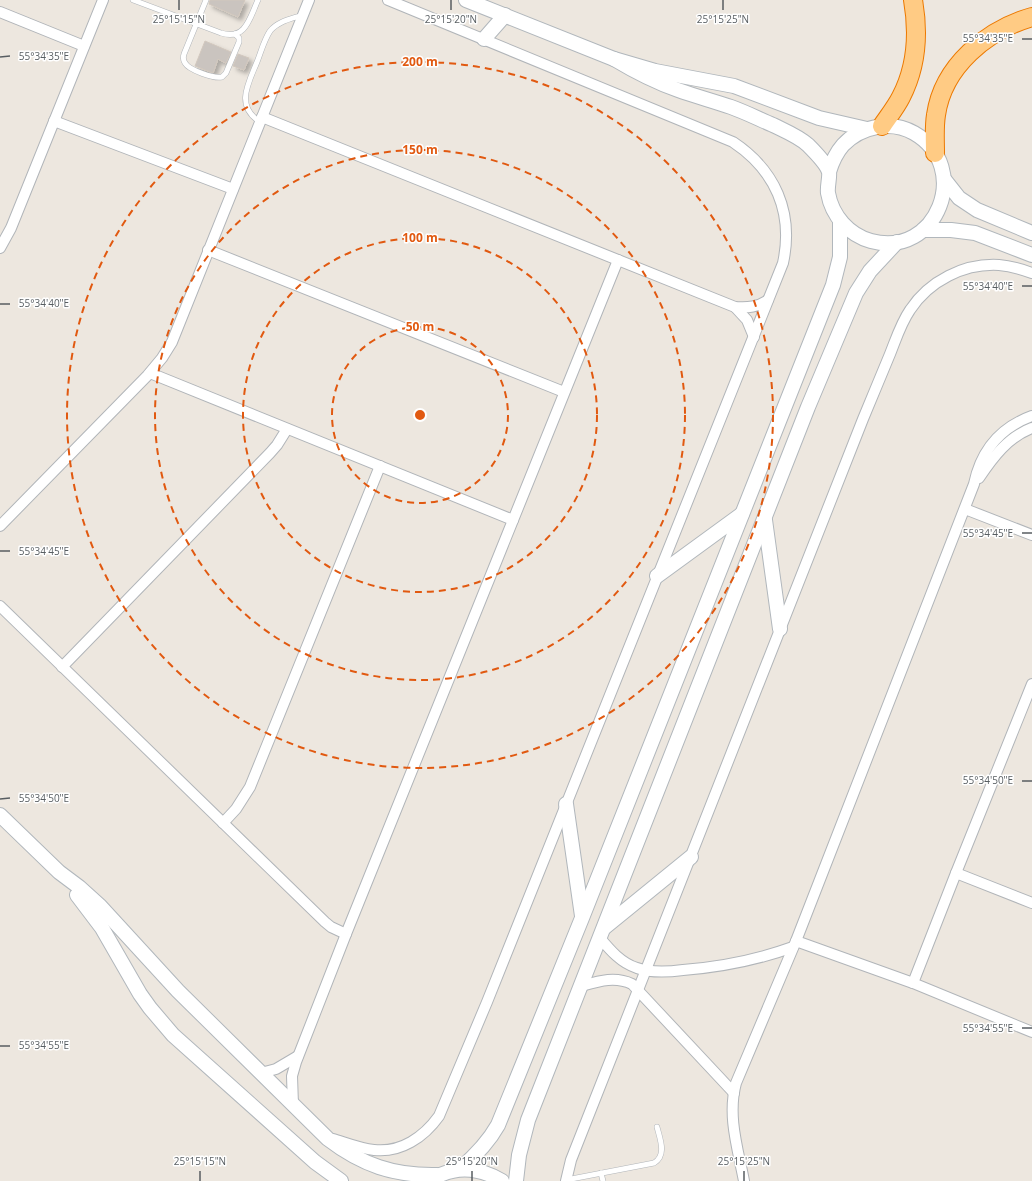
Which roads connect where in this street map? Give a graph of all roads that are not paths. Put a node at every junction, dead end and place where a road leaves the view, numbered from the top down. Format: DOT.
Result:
graph roads {
  1 [pos="103,0"];
  2 [pos="133,0"];
  3 [pos="154,0"];
  4 [pos="206,0"];
  5 [pos="258,0"];
  6 [pos="309,0"];
  7 [pos="388,0"];
  8 [pos="466,0"];
  9 [pos="913,0"];
  10 [pos="151,7"];
  11 [pos="0,12"];
  12 [pos="304,15"];
  13 [pos="505,15"];
  14 [pos="1032,17"];
  15 [pos="197,24"];
  16 [pos="235,34"];
  17 [pos="484,39"];
  18 [pos="84,46"];
  19 [pos="614,59"];
  20 [pos="261,120"];
  21 [pos="54,121"];
  22 [pos="875,127"];
  23 [pos="935,152"];
  24 [pos="829,172"];
  25 [pos="944,179"];
  26 [pos="233,189"];
  27 [pos="840,221"];
  28 [pos="923,230"];
  29 [pos="1032,233"];
  30 [pos="897,242"];
  31 [pos="0,248"];
  32 [pos="208,250"];
  33 [pos="1032,255"];
  34 [pos="618,260"];
  35 [pos="1032,273"];
  36 [pos="768,300"];
  37 [pos="735,307"];
  38 [pos="754,337"];
  39 [pos="150,373"];
  40 [pos="564,392"];
  41 [pos="1032,416"];
  42 [pos="1032,428"];
  43 [pos="287,429"];
  44 [pos="380,466"];
  45 [pos="974,484"];
  46 [pos="964,509"];
  47 [pos="742,513"];
  48 [pos="765,518"];
  49 [pos="513,520"];
  50 [pos="0,526"];
  51 [pos="1032,535"];
  52 [pos="657,576"];
  53 [pos="0,606"];
  54 [pos="780,629"];
  55 [pos="62,666"];
  56 [pos="1032,684"];
  57 [pos="566,804"];
  58 [pos="0,815"];
  59 [pos="223,823"];
  60 [pos="691,857"];
  61 [pos="59,872"];
  62 [pos="956,873"];
  63 [pos="1032,904"];
  64 [pos="582,918"];
  65 [pos="601,933"];
  66 [pos="346,934"];
  67 [pos="794,944"];
  68 [pos="645,971"];
  69 [pos="914,983"];
  70 [pos="581,986"];
  71 [pos="638,990"];
  72 [pos="1032,1032"];
  73 [pos="298,1056"];
  74 [pos="261,1073"];
  75 [pos="734,1093"];
  76 [pos="293,1105"];
  77 [pos="657,1127"];
  78 [pos="326,1137"];
  79 [pos="460,1169"];
  80 [pos="601,1173"];
  81 [pos="433,1178"];
  82 [pos="566,1180"];
  83 [pos="341,1181"];
  84 [pos="502,1181"];
  85 [pos="516,1181"];
  86 [pos="603,1181"];
  87 [pos="744,1181"];
  1 -- 18 [label="street"];
  2 -- 10 [label="lane"];
  3 -- 10 [label="lane"];
  4 -- 15 [label="lane"];
  5 -- 16 [label="lane"];
  6 -- 12 [label="street"];
  7 -- 17 [label="street"];
  8 -- 13 [label="street"];
  9 -- 22 [label="highway"];
  10 -- 15 [label="lane"];
  11 -- 18 [label="street"];
  12 -- 20 [label="street"];
  12 -- 20 [label="lane"];
  13 -- 17 [label="street"];
  13 -- 19 [label="street"];
  14 -- 23 [label="highway"];
  15 -- 16 [label="lane"];
  15 -- 16 [label="lane"];
  17 -- 36 [label="street"];
  18 -- 21 [label="street"];
  19 -- 22 [label="street"];
  19 -- 24 [label="street"];
  20 -- 26 [label="street"];
  20 -- 34 [label="street"];
  21 -- 26 [label="street"];
  21 -- 31 [label="street"];
  22 -- 23 [label="street"];
  22 -- 24 [label="street"];
  23 -- 25 [label="street"];
  24 -- 27 [label="street"];
  25 -- 28 [label="street"];
  25 -- 29 [label="street"];
  26 -- 32 [label="street"];
  27 -- 30 [label="street"];
  27 -- 47 [label="street"];
  28 -- 30 [label="street"];
  28 -- 33 [label="street"];
  30 -- 48 [label="street"];
  32 -- 39 [label="street"];
  32 -- 40 [label="street"];
  34 -- 37 [label="street"];
  34 -- 40 [label="street"];
  35 -- 54 [label="street"];
  36 -- 37 [label="street"];
  36 -- 38 [label="street"];
  37 -- 38 [label="street"];
  38 -- 52 [label="street"];
  39 -- 43 [label="street"];
  39 -- 50 [label="street"];
  40 -- 49 [label="street"];
  41 -- 45 [label="street"];
  42 -- 45 [label="street"];
  43 -- 44 [label="street"];
  43 -- 55 [label="street"];
  44 -- 49 [label="street"];
  44 -- 59 [label="street"];
  45 -- 46 [label="street"];
  46 -- 51 [label="street"];
  46 -- 67 [label="street"];
  47 -- 52 [label="street"];
  47 -- 64 [label="street"];
  48 -- 54 [label="street"];
  48 -- 65 [label="street"];
  49 -- 66 [label="street"];
  52 -- 57 [label="street"];
  53 -- 55 [label="street"];
  54 -- 60 [label="street"];
  55 -- 59 [label="street"];
  56 -- 62 [label="street"];
  57 -- 64 [label="street"];
  57 -- 78 [label="street"];
  58 -- 61 [label="street"];
  59 -- 66 [label="street"];
  60 -- 65 [label="street"];
  60 -- 68 [label="street"];
  61 -- 74 [label="street"];
  61 -- 83 [label="street"];
  62 -- 63 [label="street"];
  62 -- 69 [label="street"];
  64 -- 79 [label="street"];
  65 -- 68 [label="street"];
  65 -- 70 [label="street"];
  66 -- 73 [label="street"];
  67 -- 68 [label="street"];
  67 -- 69 [label="street"];
  67 -- 75 [label="street"];
  68 -- 71 [label="street"];
  69 -- 72 [label="street"];
  70 -- 71 [label="street"];
  70 -- 85 [label="street"];
  71 -- 75 [label="street"];
  71 -- 82 [label="street"];
  73 -- 74 [label="street"];
  73 -- 76 [label="street"];
  74 -- 76 [label="street"];
  75 -- 87 [label="street"];
  76 -- 78 [label="street"];
  77 -- 80 [label="lane"];
  78 -- 81 [label="street"];
  79 -- 81 [label="street"];
  79 -- 84 [label="street"];
  80 -- 82 [label="lane"];
  80 -- 86 [label="lane"];
}
